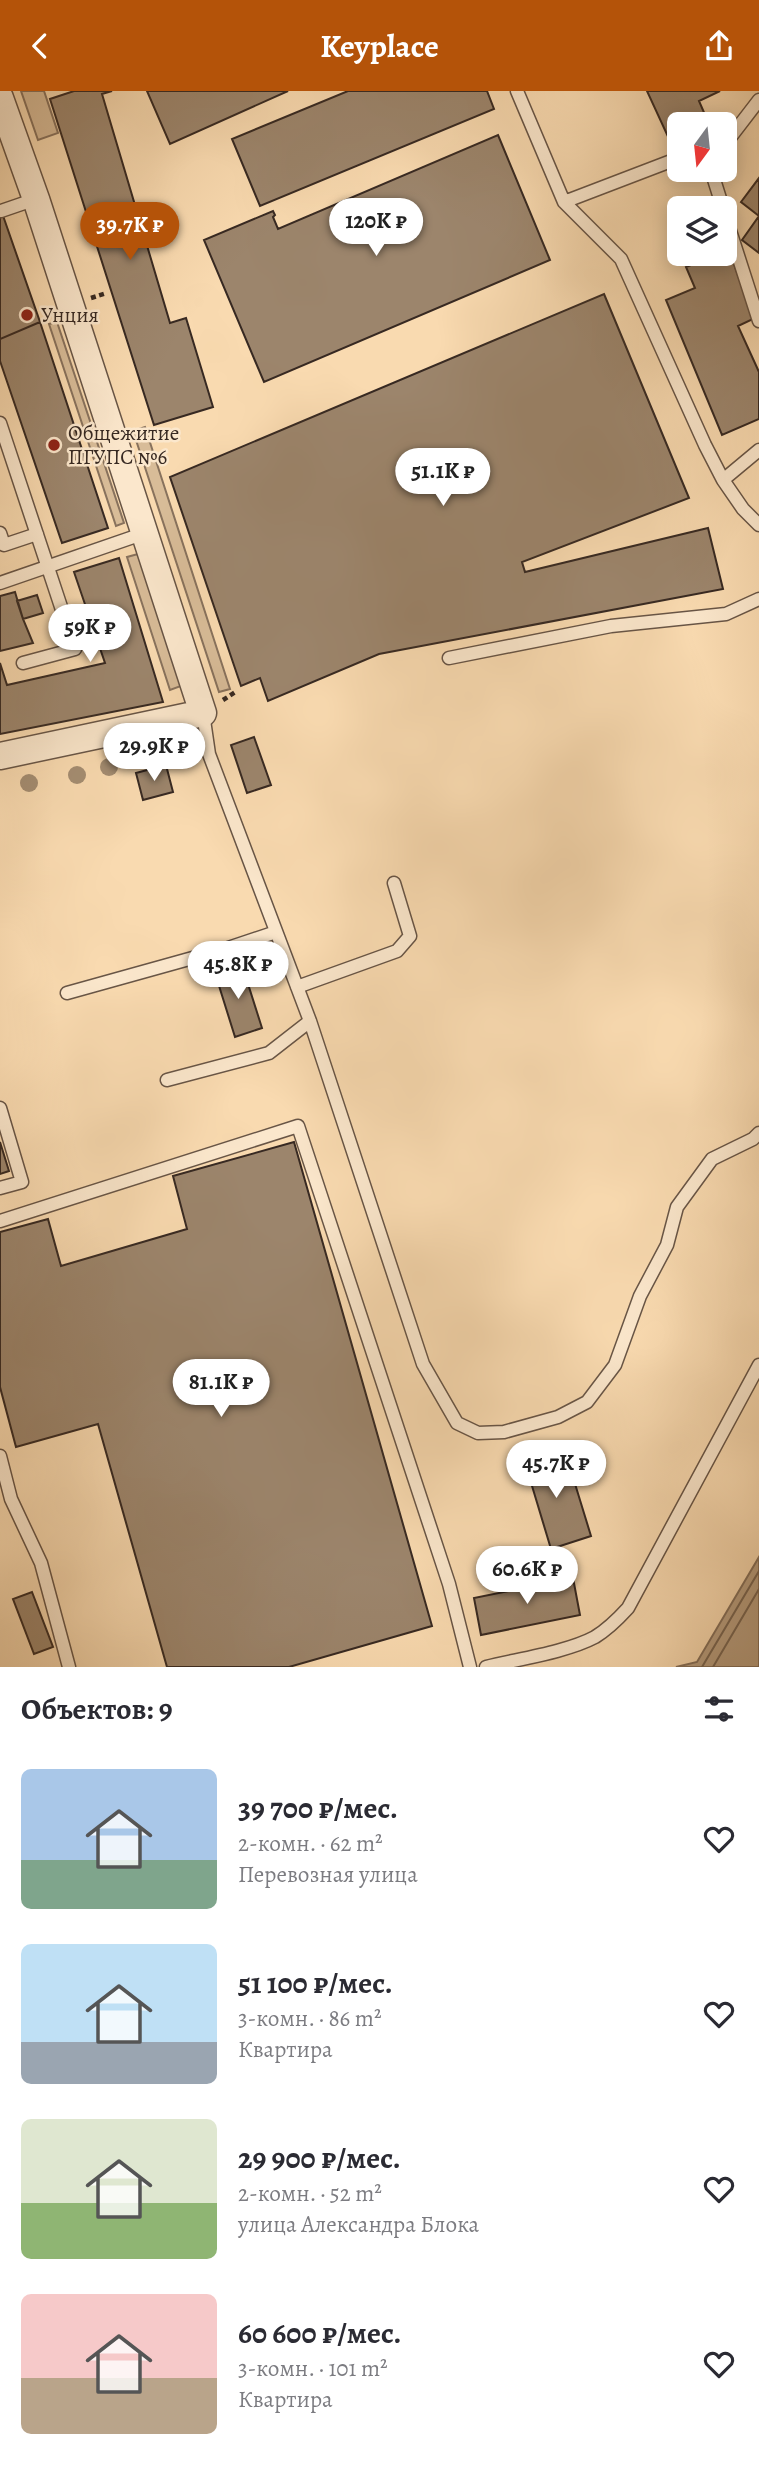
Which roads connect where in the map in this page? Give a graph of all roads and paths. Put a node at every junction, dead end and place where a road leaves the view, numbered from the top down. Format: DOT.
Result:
graph roads {
  1 [pos="517,91"];
  2 [pos="0,98"];
  3 [pos="759,100"];
  4 [pos="737,129"];
  5 [pos="667,163"];
  6 [pos="36,199"];
  7 [pos="564,202"];
  8 [pos="1,211"];
  9 [pos="737,251"];
  10 [pos="759,321"];
  11 [pos="0,423"];
  12 [pos="759,450"];
  13 [pos="723,480"];
  14 [pos="759,525"];
  15 [pos="0,533"];
  16 [pos="145,533"];
  17 [pos="37,534"];
  18 [pos="49,567"];
  19 [pos="0,583"];
  20 [pos="759,599"];
  21 [pos="449,658"];
  22 [pos="23,663"];
  23 [pos="204,713"];
  24 [pos="0,756"];
  25 [pos="394,883"];
  26 [pos="276,932"];
  27 [pos="297,987"];
  28 [pos="67,993"];
  29 [pos="310,1021"];
  30 [pos="167,1080"];
  31 [pos="0,1108"];
  32 [pos="759,1133"];
  33 [pos="0,1188"];
  34 [pos="0,1221"];
  35 [pos="759,1365"];
  36 [pos="0,1456"];
  37 [pos="69,1667"];
  38 [pos="470,1667"];
  39 [pos="486,1667"];
  1 -- 7 [label="lane"];
  2 -- 6 [label="street"];
  3 -- 4 [label="lane"];
  5 -- 7 [label="lane"];
  6 -- 8 [label="lane"];
  6 -- 16 [label="street"];
  7 -- 13 [label="lane"];
  9 -- 10 [label="lane"];
  11 -- 17 [label="lane"];
  12 -- 13 [label="lane"];
  13 -- 14 [label="lane"];
  15 -- 17 [label="lane"];
  16 -- 18 [label="lane"];
  16 -- 23 [label="street"];
  17 -- 18 [label="lane"];
  18 -- 19 [label="lane"];
  18 -- 22 [label="lane"];
  20 -- 21 [label="lane"];
  23 -- 24 [label="street"];
  23 -- 26 [label="lane"];
  25 -- 27 [label="lane"];
  26 -- 27 [label="lane"];
  26 -- 28 [label="lane"];
  27 -- 29 [label="lane"];
  29 -- 30 [label="lane"];
  29 -- 32 [label="lane"];
  31 -- 33 [label="lane"];
  34 -- 38 [label="lane"];
  35 -- 39 [label="lane"];
  36 -- 37 [label="lane"];
}
